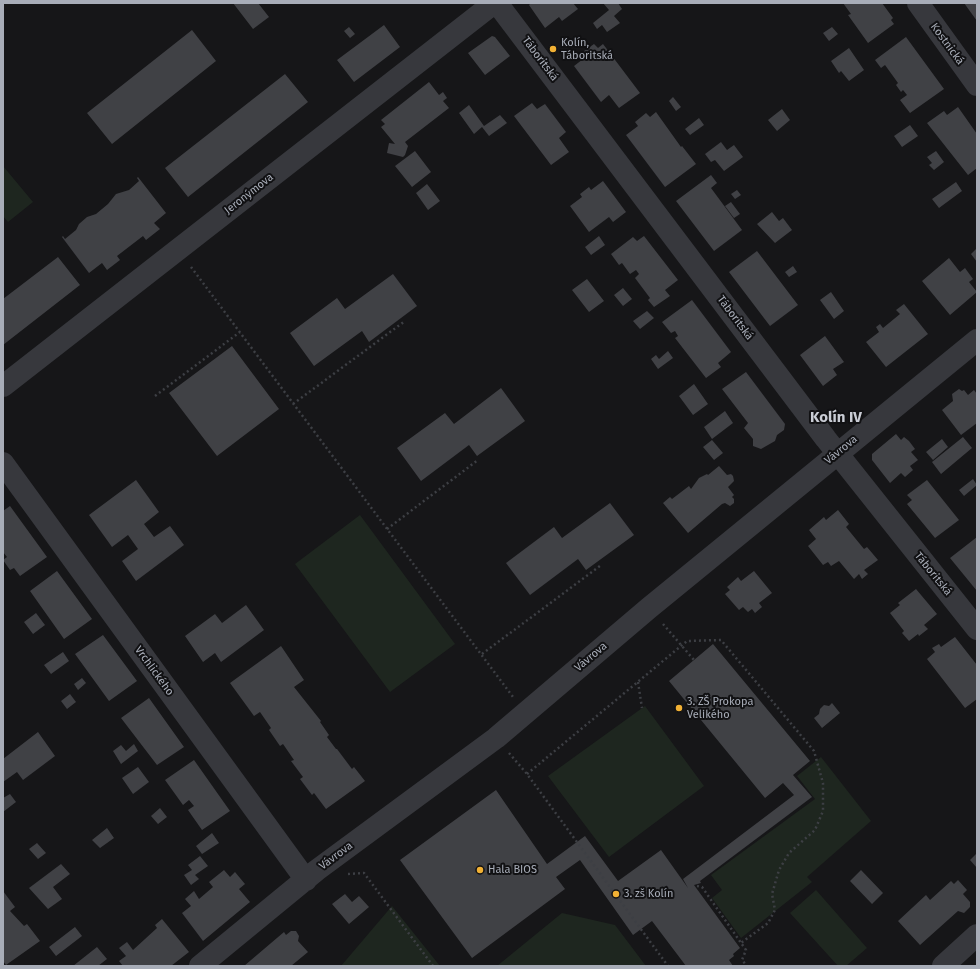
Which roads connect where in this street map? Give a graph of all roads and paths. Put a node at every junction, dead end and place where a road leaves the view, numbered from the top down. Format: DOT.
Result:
graph roads {
  1 [pos="496,3"];
  2 [pos="918,3"];
  3 [pos="977,85"];
  4 [pos="189,265"];
  5 [pos="405,321"];
  6 [pos="240,332"];
  7 [pos="977,340"];
  8 [pos="3,386"];
  9 [pos="155,396"];
  10 [pos="293,404"];
  11 [pos="837,453"];
  12 [pos="478,460"];
  13 [pos="3,463"];
  14 [pos="387,529"];
  15 [pos="600,566"];
  16 [pos="662,623"];
  17 [pos="977,629"];
  18 [pos="682,645"];
  19 [pos="482,654"];
  20 [pos="694,660"];
  21 [pos="638,682"];
  22 [pos="513,697"];
  23 [pos="642,708"];
  24 [pos="505,748"];
  25 [pos="528,774"];
  26 [pos="344,874"];
  27 [pos="306,880"];
  28 [pos="697,886"];
  29 [pos="977,935"];
  30 [pos="741,943"];
  31 [pos="200,966"];
  32 [pos="433,966"];
  33 [pos="668,966"];
  34 [pos="747,966"];
  35 [pos="943,966"];
  1 -- 8 [label="street, Jeronýmova"];
  1 -- 11 [label="street, Táboritská"];
  2 -- 3 [label="street, Kostnická"];
  4 -- 6 [label="path"];
  5 -- 10 [label="path"];
  6 -- 9 [label="path"];
  6 -- 10 [label="path"];
  7 -- 11 [label="street, Vávrova"];
  10 -- 14 [label="path"];
  11 -- 17 [label="street, Táboritská"];
  11 -- 27 [label="street, Vávrova"];
  12 -- 14 [label="path"];
  13 -- 27 [label="street, Vrchlického"];
  14 -- 19 [label="path"];
  15 -- 19 [label="path"];
  16 -- 18 [label="path"];
  18 -- 20 [label="path"];
  18 -- 21 [label="path"];
  18 -- 30 [label="path"];
  19 -- 22 [label="path"];
  21 -- 23 [label="path"];
  21 -- 25 [label="path"];
  24 -- 25 [label="path"];
  25 -- 33 [label="path"];
  26 -- 32 [label="path"];
  27 -- 31 [label="street, Vávrova"];
  28 -- 30 [label="path"];
  29 -- 35 [label="street"];
  30 -- 34 [label="path"];
}
